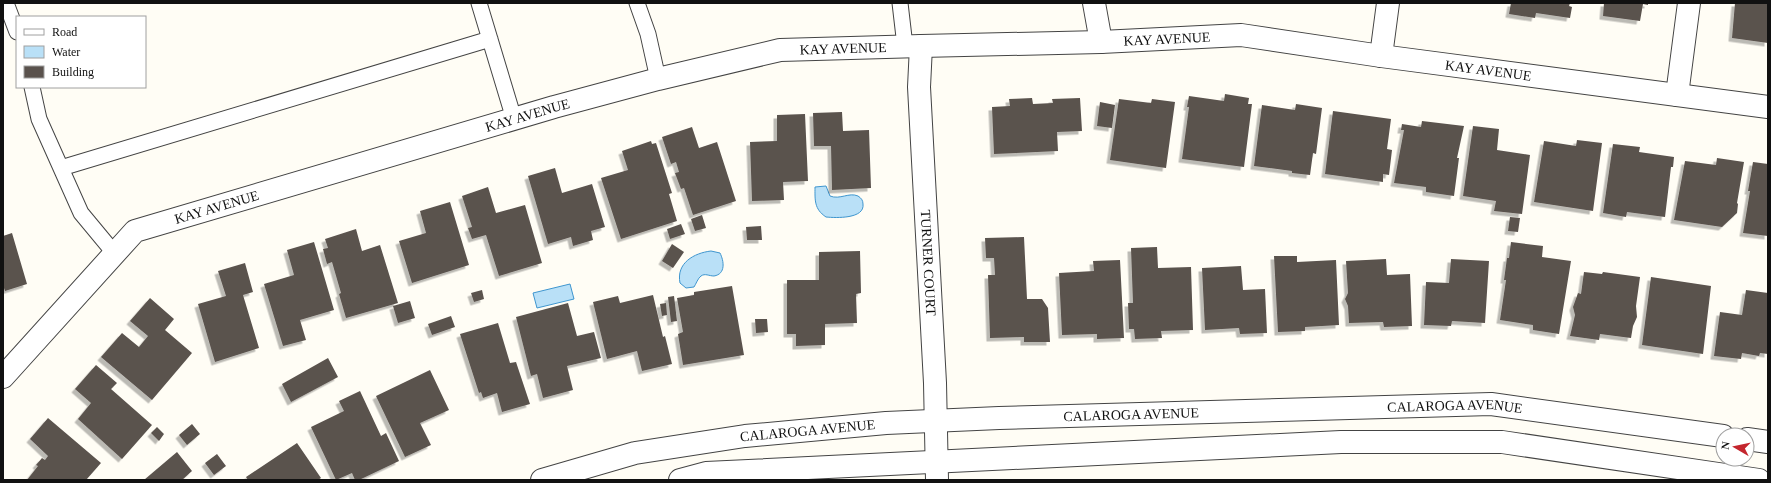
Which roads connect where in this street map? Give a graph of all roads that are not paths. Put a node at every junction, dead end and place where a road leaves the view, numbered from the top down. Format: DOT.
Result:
graph roads {
  1 [pos="6,3"];
  2 [pos="478,3"];
  3 [pos="637,3"];
  4 [pos="900,3"];
  5 [pos="1094,3"];
  6 [pos="1388,3"];
  7 [pos="1689,3"];
  8 [pos="16,29"];
  9 [pos="490,39"];
  10 [pos="1101,42"];
  11 [pos="913,46"];
  12 [pos="1381,56"];
  13 [pos="658,79"];
  14 [pos="32,88"];
  15 [pos="1677,95"];
  16 [pos="1768,107"];
  17 [pos="514,120"];
  18 [pos="61,168"];
  19 [pos="115,254"];
  20 [pos="3,377"];
  21 [pos="936,421"];
  22 [pos="1715,435"];
  23 [pos="1755,440"];
  24 [pos="1768,442"];
  25 [pos="937,471"];
  26 [pos="542,480"];
  27 [pos="680,480"];
  28 [pos="1759,480"];
  1 -- 8 [label="lane"];
  2 -- 9 [label="lane"];
  3 -- 13 [label="lane"];
  4 -- 11 [label="lane"];
  5 -- 10 [label="street"];
  6 -- 12 [label="street"];
  7 -- 15 [label="street"];
  9 -- 17 [label="lane"];
  9 -- 18 [label="lane"];
  10 -- 11 [label="street, KAY AVENUE"];
  10 -- 12 [label="street, KAY AVENUE"];
  11 -- 13 [label="street, KAY AVENUE"];
  11 -- 21 [label="street, TURNER COURT"];
  12 -- 15 [label="street, KAY AVENUE"];
  13 -- 17 [label="street, KAY AVENUE"];
  14 -- 18 [label="lane"];
  15 -- 16 [label="street, KAY AVENUE"];
  17 -- 19 [label="street, KAY AVENUE"];
  18 -- 19 [label="lane"];
  19 -- 20 [label="street, KAY AVENUE"];
  21 -- 22 [label="street, CALAROGA AVENUE"];
  21 -- 25 [label="street, TURNER COURT"];
  21 -- 26 [label="street, CALAROGA AVENUE"];
  23 -- 24 [label="street"];
  25 -- 27 [label="street"];
  25 -- 28 [label="street"];
}
